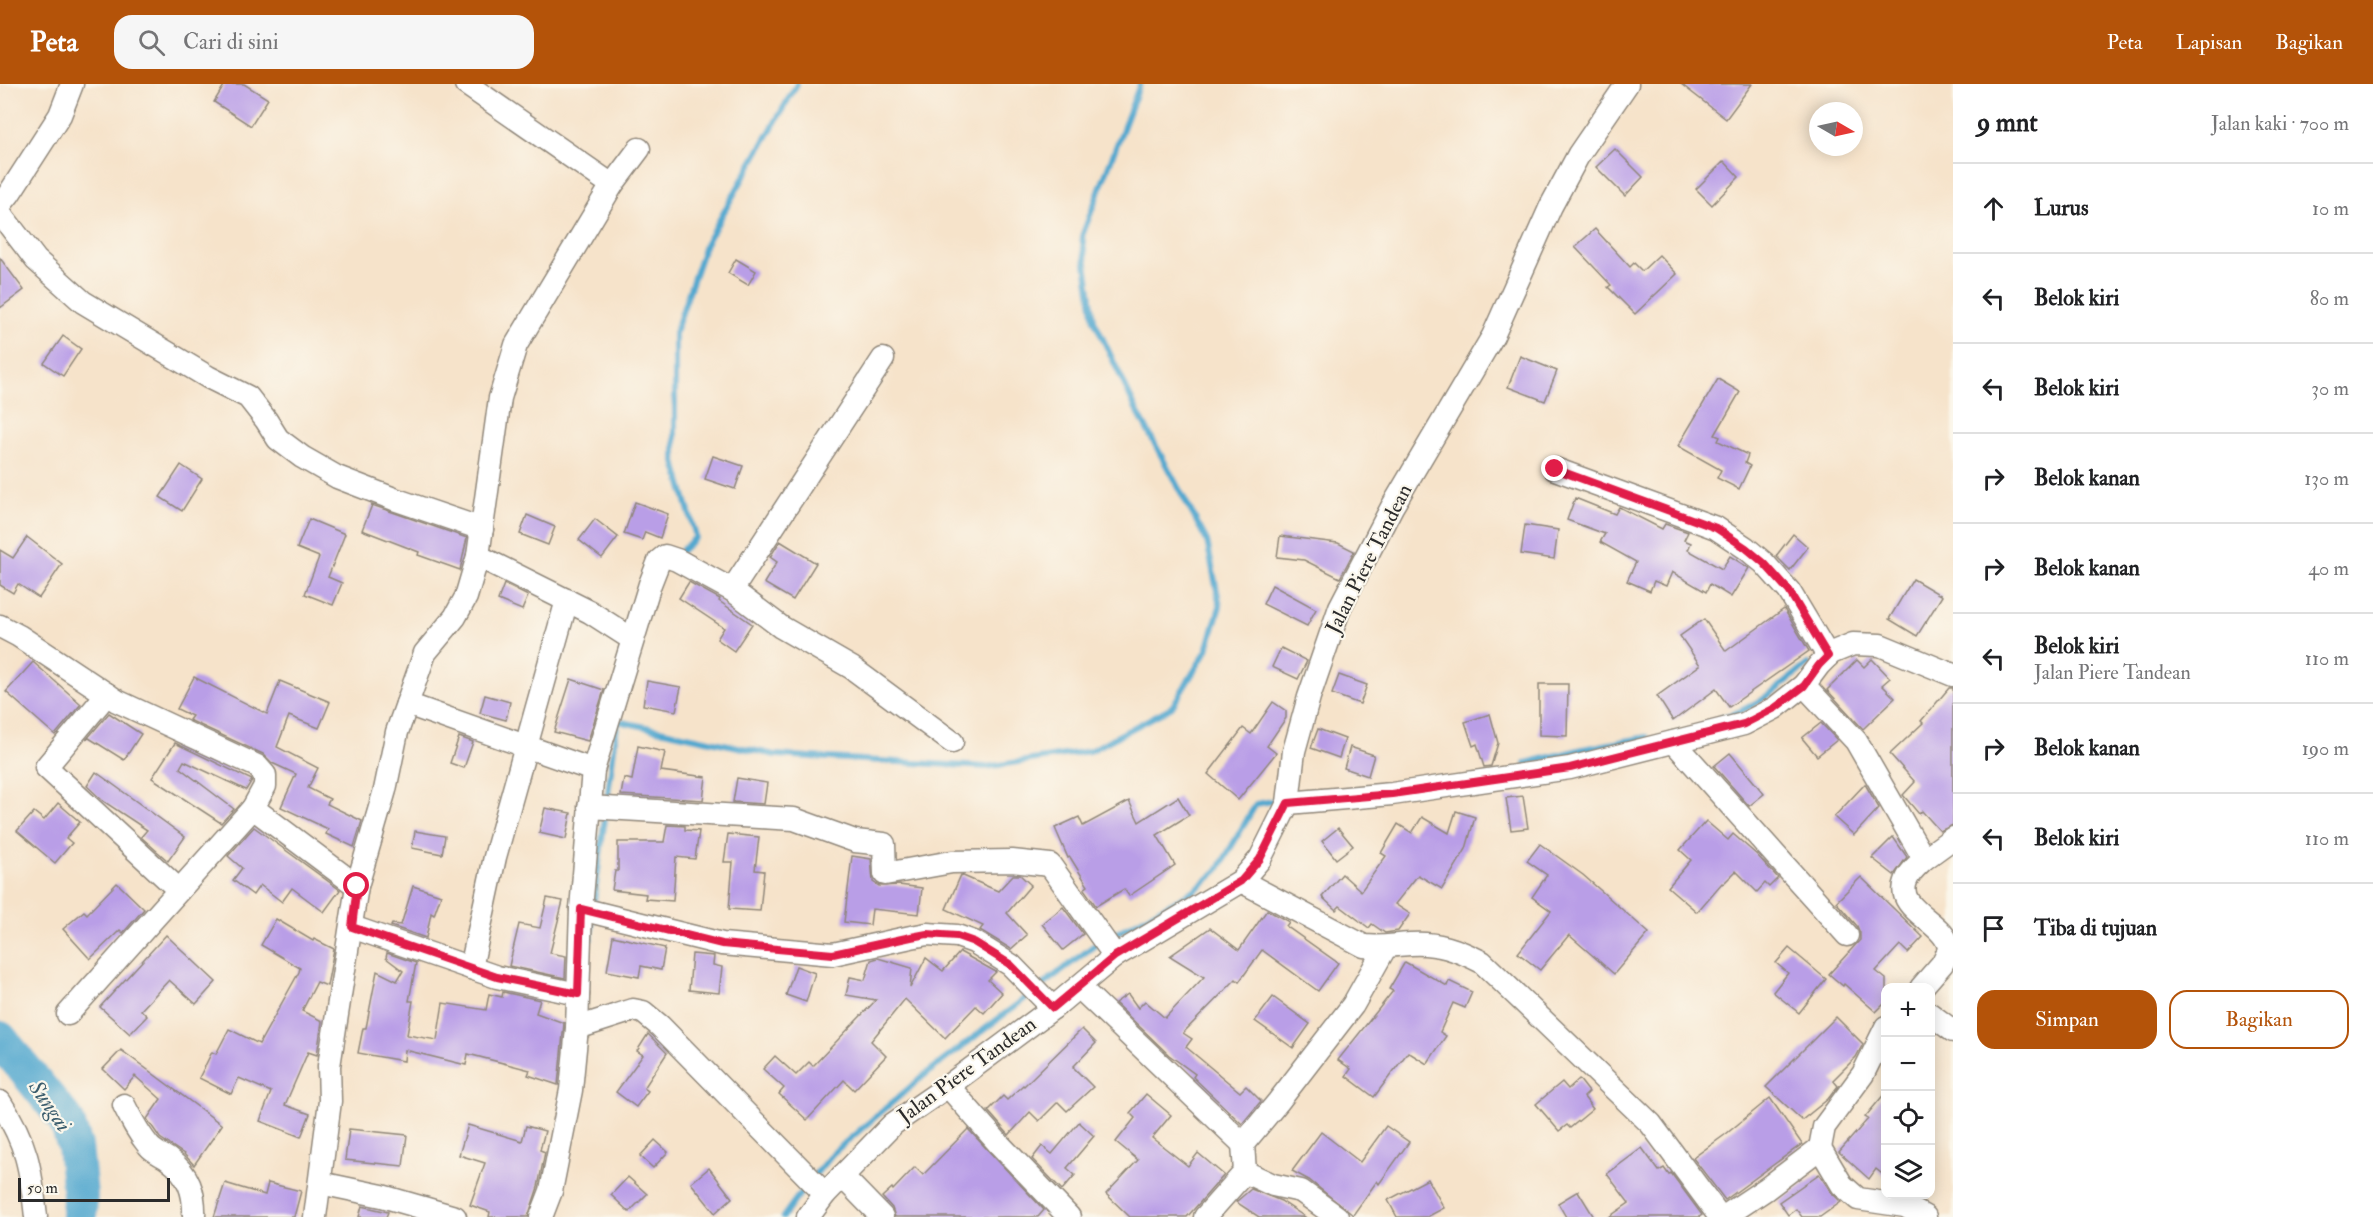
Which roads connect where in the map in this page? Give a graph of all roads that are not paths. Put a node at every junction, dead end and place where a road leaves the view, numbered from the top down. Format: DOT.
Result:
graph roads {
  1 [pos="72,84"];
  2 [pos="466,84"];
  3 [pos="1627,84"];
  4 [pos="639,148"];
  5 [pos="612,185"];
  6 [pos="0,205"];
  7 [pos="0,213"];
  8 [pos="883,359"];
  9 [pos="1555,469"];
  10 [pos="482,529"];
  11 [pos="478,556"];
  12 [pos="732,590"];
  13 [pos="567,600"];
  14 [pos="0,626"];
  15 [pos="632,639"];
  16 [pos="1828,656"];
  17 [pos="1953,675"];
  18 [pos="1804,686"];
  19 [pos="107,694"];
  20 [pos="407,704"];
  21 [pos="952,742"];
  22 [pos="1674,742"];
  23 [pos="526,746"];
  24 [pos="593,770"];
  25 [pos="1289,794"];
  26 [pos="589,807"];
  27 [pos="253,808"];
  28 [pos="1953,838"];
  29 [pos="1924,859"];
  30 [pos="1241,881"];
  31 [pos="357,886"];
  32 [pos="179,890"];
  33 [pos="581,909"];
  34 [pos="352,927"];
  35 [pos="1847,935"];
  36 [pos="1385,948"];
  37 [pos="1951,953"];
  38 [pos="1115,956"];
  39 [pos="471,968"];
  40 [pos="1925,983"];
  41 [pos="1079,987"];
  42 [pos="578,994"];
  43 [pos="1049,1004"];
  44 [pos="68,1014"];
  45 [pos="1935,1018"];
  46 [pos="577,1028"];
  47 [pos="1953,1031"];
  48 [pos="1881,1037"];
  49 [pos="948,1086"];
  50 [pos="0,1102"];
  51 [pos="124,1105"];
  52 [pos="1243,1144"];
  53 [pos="1820,1148"];
  54 [pos="1245,1172"];
  55 [pos="842,1176"];
  56 [pos="320,1183"];
  57 [pos="822,1191"];
  58 [pos="36,1217"];
  59 [pos="194,1217"];
  60 [pos="315,1217"];
  61 [pos="455,1217"];
  62 [pos="541,1217"];
  63 [pos="808,1217"];
  64 [pos="882,1217"];
  65 [pos="1069,1217"];
  66 [pos="1205,1217"];
  67 [pos="1337,1217"];
  68 [pos="1722,1217"];
  69 [pos="1925,1217"];
  1 -- 6 [label="street"];
  2 -- 5 [label="street"];
  3 -- 25 [label="street, Jalan Piere Tandean"];
  4 -- 5 [label="street"];
  5 -- 10 [label="street"];
  7 -- 10 [label="street"];
  8 -- 12 [label="street"];
  9 -- 16 [label="street"];
  10 -- 11 [label="street"];
  11 -- 13 [label="street"];
  11 -- 20 [label="street"];
  12 -- 15 [label="street"];
  12 -- 21 [label="street"];
  13 -- 15 [label="street"];
  13 -- 23 [label="street"];
  14 -- 19 [label="street"];
  15 -- 24 [label="street"];
  16 -- 17 [label="street"];
  16 -- 18 [label="street"];
  18 -- 22 [label="street"];
  18 -- 29 [label="street"];
  19 -- 27 [label="street"];
  19 -- 32 [label="street"];
  20 -- 23 [label="street"];
  20 -- 31 [label="street"];
  22 -- 25 [label="street"];
  22 -- 35 [label="street"];
  23 -- 24 [label="street"];
  23 -- 39 [label="street"];
  24 -- 26 [label="street"];
  25 -- 30 [label="street, Jalan Piere Tandean"];
  26 -- 33 [label="street"];
  26 -- 38 [label="street"];
  27 -- 31 [label="street"];
  27 -- 32 [label="street"];
  28 -- 29 [label="street"];
  29 -- 37 [label="street"];
  30 -- 36 [label="street"];
  30 -- 38 [label="street, Jalan Piere Tandean"];
  31 -- 34 [label="street"];
  32 -- 44 [label="street"];
  33 -- 42 [label="street"];
  33 -- 43 [label="street"];
  34 -- 39 [label="street"];
  34 -- 56 [label="street"];
  36 -- 52 [label="street"];
  36 -- 68 [label="street"];
  37 -- 40 [label="street"];
  38 -- 41 [label="street, Jalan Piere Tandean"];
  39 -- 42 [label="street"];
  41 -- 43 [label="street, Jalan Piere Tandean"];
  41 -- 52 [label="street"];
  42 -- 46 [label="street"];
  43 -- 49 [label="street, Jalan Piere Tandean"];
  45 -- 47 [label="street"];
  46 -- 57 [label="street"];
  46 -- 62 [label="street"];
  48 -- 53 [label="street"];
  49 -- 55 [label="street, Jalan Piere Tandean"];
  49 -- 65 [label="street"];
  50 -- 58 [label="street"];
  51 -- 59 [label="street"];
  52 -- 54 [label="street"];
  53 -- 68 [label="street"];
  53 -- 69 [label="street"];
  54 -- 66 [label="street"];
  54 -- 67 [label="street"];
  55 -- 57 [label="street, Jalan Piere Tandean"];
  55 -- 64 [label="street"];
  56 -- 60 [label="street"];
  56 -- 61 [label="street"];
  57 -- 63 [label="street, Jalan Piere Tandean"];
}
